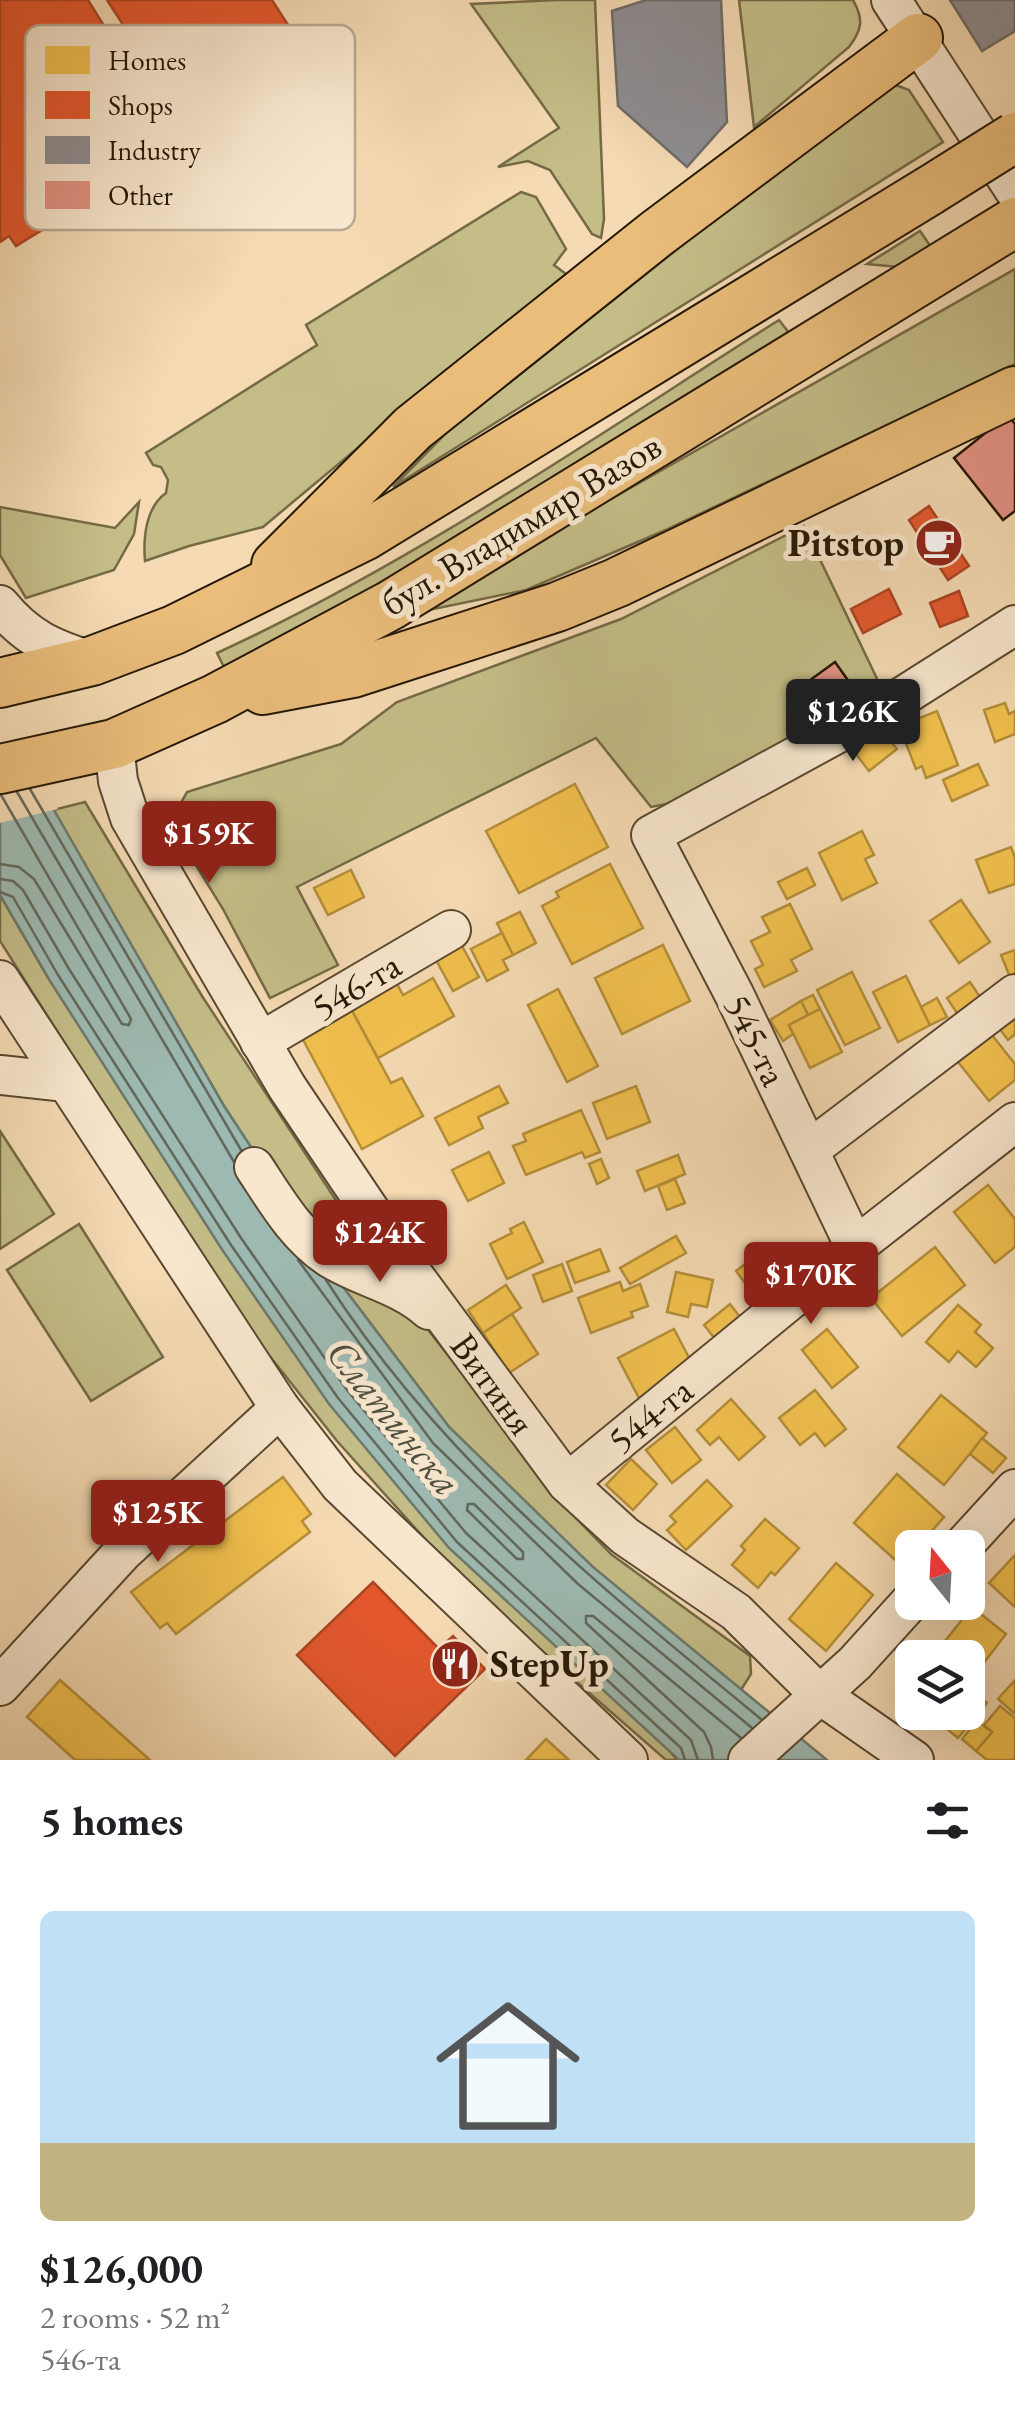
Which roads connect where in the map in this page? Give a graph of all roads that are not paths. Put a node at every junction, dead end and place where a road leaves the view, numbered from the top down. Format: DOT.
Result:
graph roads {
  1 [pos="904,19"];
  2 [pos="1015,137"];
  3 [pos="1015,191"];
  4 [pos="1015,222"];
  5 [pos="1015,392"];
  6 [pos="249,593"];
  7 [pos="0,605"];
  8 [pos="1015,625"];
  9 [pos="92,662"];
  10 [pos="8,681"];
  11 [pos="215,699"];
  12 [pos="114,744"];
  13 [pos="0,770"];
  14 [pos="451,930"];
  15 [pos="0,980"];
  16 [pos="1015,994"];
  17 [pos="260,1042"];
  18 [pos="0,1075"];
  19 [pos="66,1082"];
  20 [pos="1015,1122"];
  21 [pos="809,1150"];
  22 [pos="254,1167"];
  23 [pos="855,1247"];
  24 [pos="456,1334"];
  25 [pos="280,1408"];
  26 [pos="567,1483"];
  27 [pos="1015,1489"];
  28 [pos="977,1530"];
  29 [pos="895,1619"];
  30 [pos="0,1686"];
  31 [pos="819,1694"];
  32 [pos="628,1760"];
  33 [pos="748,1760"];
  34 [pos="914,1760"];
  1 -- 3 [label="street"];
  1 -- 6 [label="main road"];
  2 -- 6 [label="main road, бул. Владимир Вазов, bridge"];
  4 -- 11 [label="main road, бул. Владимир Вазов"];
  5 -- 11 [label="main road"];
  6 -- 9 [label="main road, бул. Владимир Вазов"];
  7 -- 9 [label="street"];
  8 -- 21 [label="street, 545-та"];
  9 -- 10 [label="main road, бул. Владимир Вазов"];
  11 -- 12 [label="main road, бул. Владимир Вазов"];
  12 -- 13 [label="main road, бул. Владимир Вазов"];
  12 -- 17 [label="street, Витиня"];
  14 -- 17 [label="street, 546-та"];
  15 -- 19 [label="street"];
  16 -- 21 [label="street"];
  17 -- 24 [label="street, Витиня"];
  18 -- 19 [label="street"];
  19 -- 25 [label="street"];
  20 -- 23 [label="street, 544-та"];
  21 -- 23 [label="street, 545-та"];
  22 -- 24 [label="street"];
  23 -- 26 [label="street, 544-та"];
  24 -- 26 [label="street, Витиня"];
  25 -- 30 [label="street"];
  25 -- 32 [label="street"];
  26 -- 31 [label="street, Витиня"];
  27 -- 28 [label="street"];
  29 -- 31 [label="street"];
  31 -- 33 [label="street"];
  31 -- 34 [label="street, Витиня"];
}
